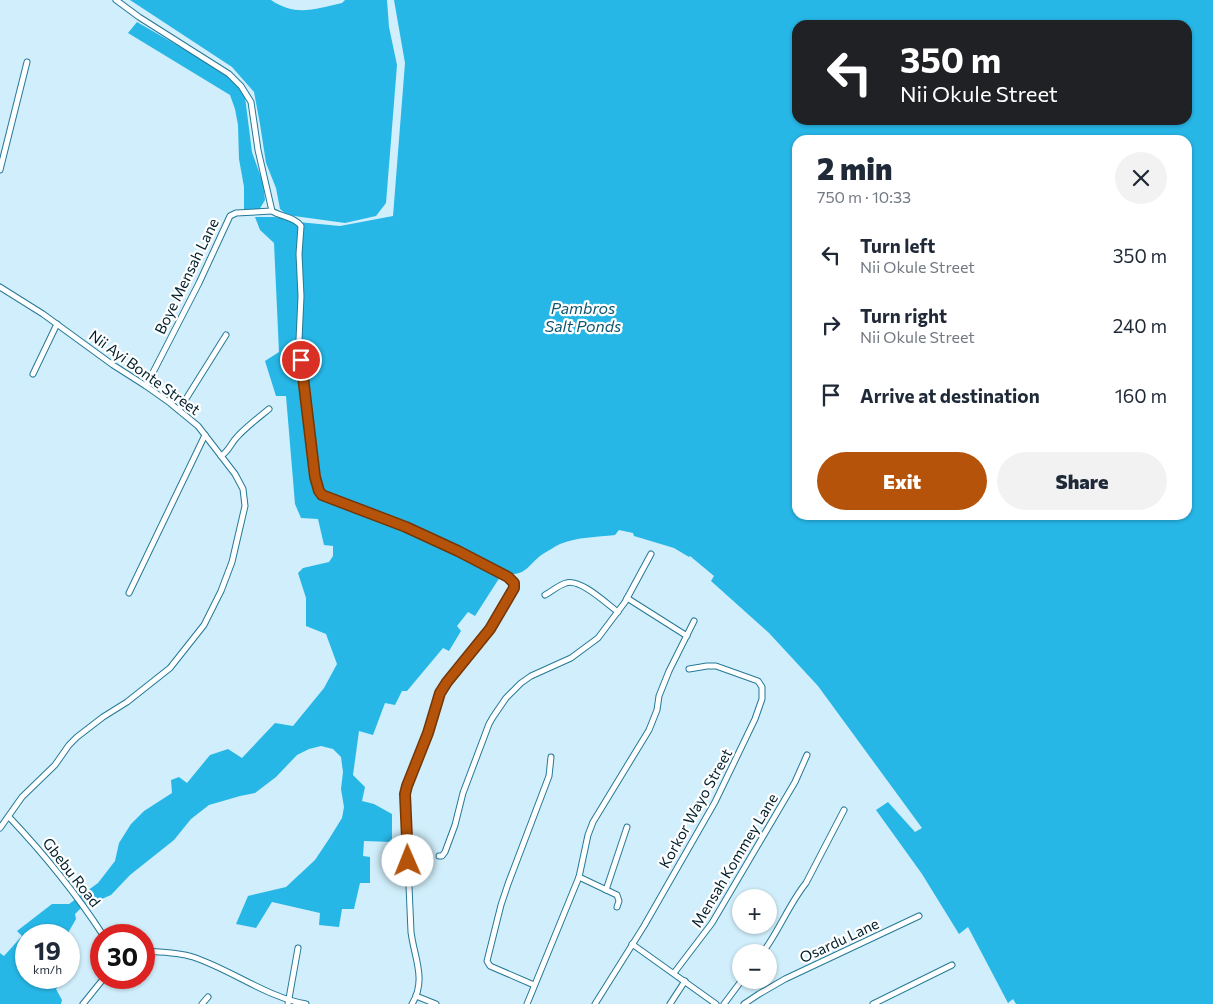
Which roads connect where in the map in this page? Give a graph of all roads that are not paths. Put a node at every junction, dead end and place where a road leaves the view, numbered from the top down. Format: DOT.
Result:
graph roads {
  1 [pos="116,0"];
  2 [pos="27,62"];
  3 [pos="0,170"];
  4 [pos="272,211"];
  5 [pos="0,287"];
  6 [pos="57,324"];
  7 [pos="226,335"];
  8 [pos="33,374"];
  9 [pos="146,386"];
  10 [pos="268,409"];
  11 [pos="179,410"];
  12 [pos="205,435"];
  13 [pos="221,456"];
  14 [pos="651,554"];
  15 [pos="129,593"];
  16 [pos="545,595"];
  17 [pos="627,598"];
  18 [pos="618,612"];
  19 [pos="694,621"];
  20 [pos="687,636"];
  21 [pos="689,669"];
  22 [pos="808,755"];
  23 [pos="551,758"];
  24 [pos="844,810"];
  25 [pos="9,817"];
  26 [pos="627,827"];
  27 [pos="0,828"];
  28 [pos="439,856"];
  29 [pos="579,877"];
  30 [pos="606,890"];
  31 [pos="617,907"];
  32 [pos="919,916"];
  33 [pos="96,924"];
  34 [pos="632,944"];
  35 [pos="768,944"];
  36 [pos="298,948"];
  37 [pos="155,952"];
  38 [pos="952,965"];
  39 [pos="674,973"];
  40 [pos="685,982"];
  41 [pos="534,985"];
  42 [pos="95,989"];
  43 [pos="735,989"];
  44 [pos="416,996"];
  45 [pos="208,997"];
  46 [pos="288,1002"];
  47 [pos="598,1003"];
  48 [pos="83,1004"];
  49 [pos="202,1004"];
  50 [pos="306,1004"];
  51 [pos="412,1004"];
  52 [pos="436,1004"];
  53 [pos="527,1004"];
  54 [pos="670,1004"];
  55 [pos="716,1004"];
  56 [pos="724,1004"];
  57 [pos="744,1004"];
  58 [pos="873,1004"];
  1 -- 4 [label="street"];
  2 -- 3 [label="street"];
  4 -- 9 [label="street, Boye Mensah Lane"];
  4 -- 44 [label="street"];
  5 -- 6 [label="street, Nii Ayi Bonte Street"];
  6 -- 8 [label="street"];
  6 -- 9 [label="street, Nii Ayi Bonte Street"];
  7 -- 11 [label="street"];
  9 -- 11 [label="street, Nii Ayi Bonte Street"];
  10 -- 13 [label="street"];
  11 -- 12 [label="street, Nii Ayi Bonte Street"];
  12 -- 13 [label="street, Nii Ayi Bonte Street"];
  12 -- 15 [label="street"];
  13 -- 25 [label="street, Nii Ayi Bonte Street"];
  14 -- 17 [label="street"];
  16 -- 18 [label="street"];
  17 -- 18 [label="street"];
  17 -- 20 [label="street"];
  18 -- 28 [label="street"];
  19 -- 20 [label="street"];
  20 -- 29 [label="street"];
  21 -- 34 [label="street, Korkor Wayo Street"];
  22 -- 39 [label="street, Mensah Kommey Lane"];
  23 -- 41 [label="street"];
  24 -- 35 [label="street"];
  25 -- 27 [label="street, Nii Ayi Bonte Street"];
  25 -- 33 [label="street, Gbebu Road"];
  26 -- 30 [label="street"];
  29 -- 30 [label="street"];
  29 -- 41 [label="street"];
  30 -- 31 [label="street"];
  32 -- 57 [label="street, Osardu Lane"];
  34 -- 39 [label="street"];
  34 -- 47 [label="street, Korkor Wayo Street"];
  36 -- 46 [label="street"];
  37 -- 46 [label="street"];
  38 -- 58 [label="street"];
  39 -- 40 [label="street"];
  40 -- 54 [label="street"];
  40 -- 55 [label="street"];
  41 -- 53 [label="street"];
  42 -- 48 [label="street"];
  43 -- 56 [label="street"];
  44 -- 51 [label="street"];
  44 -- 52 [label="street"];
  45 -- 49 [label="street"];
  46 -- 50 [label="street"];
}
